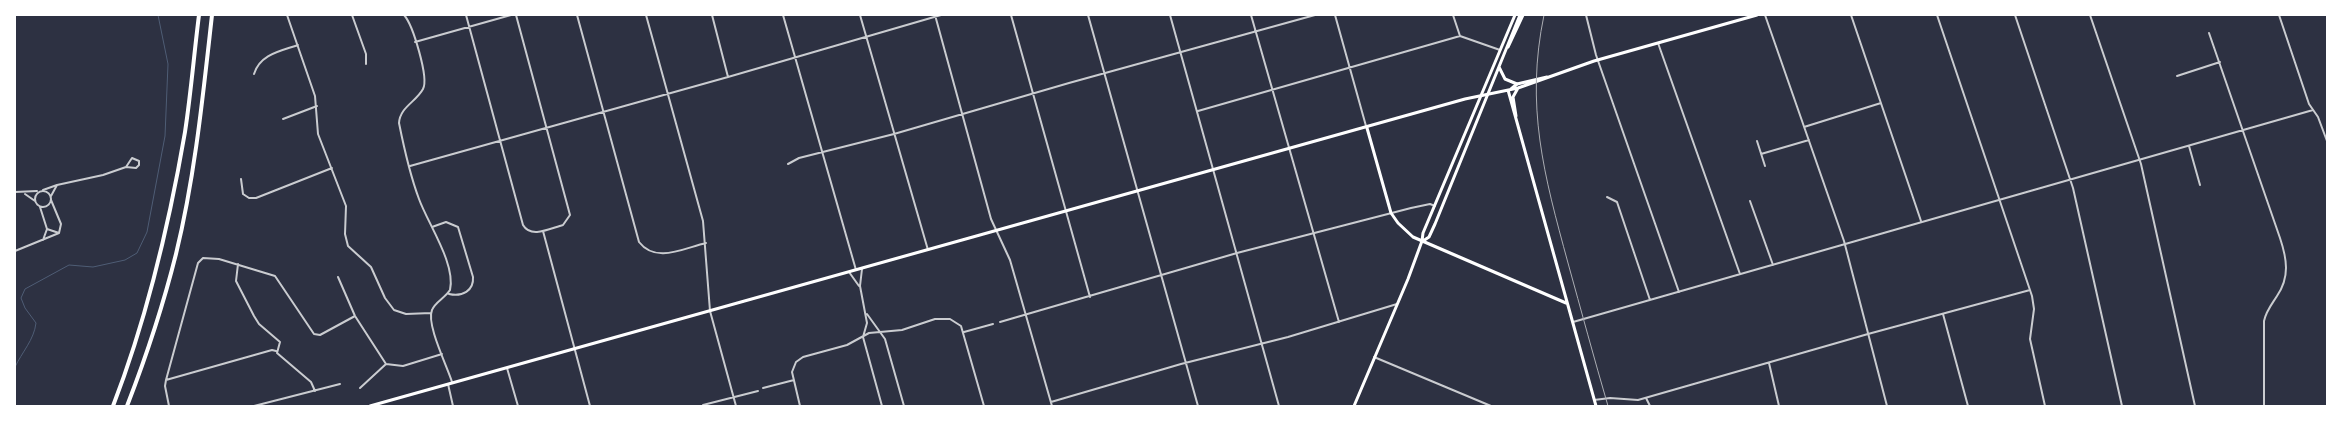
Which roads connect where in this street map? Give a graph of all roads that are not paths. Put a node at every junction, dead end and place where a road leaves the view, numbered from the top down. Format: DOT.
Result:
graph roads {
  1 [pos="199,15"];
  2 [pos="212,15"];
  3 [pos="287,15"];
  4 [pos="352,15"];
  5 [pos="404,15"];
  6 [pos="466,15"];
  7 [pos="511,15"];
  8 [pos="516,15"];
  9 [pos="577,15"];
  10 [pos="646,15"];
  11 [pos="712,15"];
  12 [pos="783,15"];
  13 [pos="860,15"];
  14 [pos="941,15"];
  15 [pos="1011,15"];
  16 [pos="1088,15"];
  17 [pos="1170,15"];
  18 [pos="1251,15"];
  19 [pos="1314,15"];
  20 [pos="1335,15"];
  21 [pos="1453,15"];
  22 [pos="1515,15"];
  23 [pos="1522,15"];
  24 [pos="1586,15"];
  25 [pos="1757,15"];
  26 [pos="1765,15"];
  27 [pos="1851,15"];
  28 [pos="1937,15"];
  29 [pos="2014,15"];
  30 [pos="2090,15"];
  31 [pos="2279,15"];
  32 [pos="935,16"];
  33 [pos="469,27"];
  34 [pos="1256,32"];
  35 [pos="2209,33"];
  36 [pos="1460,36"];
  37 [pos="867,37"];
  38 [pos="415,42"];
  39 [pos="1658,43"];
  40 [pos="298,45"];
  41 [pos="1500,50"];
  42 [pos="1181,53"];
  43 [pos="796,58"];
  44 [pos="1598,60"];
  45 [pos="2220,62"];
  46 [pos="366,64"];
  47 [pos="1499,67"];
  48 [pos="1350,68"];
  49 [pos="254,74"];
  50 [pos="1105,74"];
  51 [pos="2178,76"];
  52 [pos="728,77"];
  53 [pos="1518,86"];
  54 [pos="1509,89"];
  55 [pos="1274,90"];
  56 [pos="668,94"];
  57 [pos="1488,94"];
  58 [pos="1034,95"];
  59 [pos="1482,96"];
  60 [pos="1881,102"];
  61 [pos="317,106"];
  62 [pos="2313,110"];
  63 [pos="1198,111"];
  64 [pos="603,112"];
  65 [pos="963,115"];
  66 [pos="283,119"];
  67 [pos="1516,120"];
  68 [pos="1804,126"];
  69 [pos="547,127"];
  70 [pos="1366,127"];
  71 [pos="2243,130"];
  72 [pos="894,134"];
  73 [pos="1809,140"];
  74 [pos="500,141"];
  75 [pos="1757,141"];
  76 [pos="2327,141"];
  77 [pos="2188,146"];
  78 [pos="1289,149"];
  79 [pos="823,153"];
  80 [pos="1761,154"];
  81 [pos="2139,160"];
  82 [pos="788,164"];
  83 [pos="410,166"];
  84 [pos="1765,166"];
  85 [pos="126,167"];
  86 [pos="332,168"];
  87 [pos="1214,170"];
  88 [pos="241,179"];
  89 [pos="2071,180"];
  90 [pos="57,185"];
  91 [pos="2200,185"];
  92 [pos="41,190"];
  93 [pos="1138,191"];
  94 [pos="15,192"];
  95 [pos="23,193"];
  96 [pos="51,196"];
  97 [pos="1607,197"];
  98 [pos="1999,199"];
  99 [pos="52,200"];
  100 [pos="35,201"];
  101 [pos="1750,201"];
  102 [pos="40,206"];
  103 [pos="1435,206"];
  104 [pos="1066,211"];
  105 [pos="1391,213"];
  106 [pos="1922,222"];
  107 [pos="432,227"];
  108 [pos="48,229"];
  109 [pos="543,231"];
  110 [pos="997,231"];
  111 [pos="59,233"];
  112 [pos="1314,234"];
  113 [pos="41,241"];
  114 [pos="1422,241"];
  115 [pos="706,243"];
  116 [pos="1844,244"];
  117 [pos="928,250"];
  118 [pos="15,252"];
  119 [pos="1237,253"];
  120 [pos="238,264"];
  121 [pos="1773,265"];
  122 [pos="862,268"];
  123 [pos="856,270"];
  124 [pos="849,272"];
  125 [pos="1740,274"];
  126 [pos="1162,276"];
  127 [pos="338,277"];
  128 [pos="860,286"];
  129 [pos="2030,290"];
  130 [pos="1679,292"];
  131 [pos="448,294"];
  132 [pos="1090,297"];
  133 [pos="1650,300"];
  134 [pos="1567,303"];
  135 [pos="1397,304"];
  136 [pos="710,311"];
  137 [pos="866,312"];
  138 [pos="431,313"];
  139 [pos="1943,314"];
  140 [pos="355,316"];
  141 [pos="1026,316"];
  142 [pos="1000,322"];
  143 [pos="1339,322"];
  144 [pos="1572,322"];
  145 [pos="993,324"];
  146 [pos="881,331"];
  147 [pos="963,333"];
  148 [pos="1868,334"];
  149 [pos="863,337"];
  150 [pos="1262,343"];
  151 [pos="574,350"];
  152 [pos="276,351"];
  153 [pos="442,354"];
  154 [pos="1374,357"];
  155 [pos="1186,363"];
  156 [pos="1769,363"];
  157 [pos="386,364"];
  158 [pos="507,368"];
  159 [pos="166,380"];
  160 [pos="794,380"];
  161 [pos="340,384"];
  162 [pos="450,384"];
  163 [pos="360,388"];
  164 [pos="763,388"];
  165 [pos="758,390"];
  166 [pos="315,391"];
  167 [pos="734,397"];
  168 [pos="1646,398"];
  169 [pos="1594,400"];
  170 [pos="275,402"];
  171 [pos="387,402"];
  172 [pos="1050,402"];
  173 [pos="703,405"];
  174 [pos="112,406"];
  175 [pos="127,406"];
  176 [pos="169,406"];
  177 [pos="254,406"];
  178 [pos="277,406"];
  179 [pos="370,406"];
  180 [pos="388,406"];
  181 [pos="454,406"];
  182 [pos="518,406"];
  183 [pos="590,406"];
  184 [pos="736,406"];
  185 [pos="800,406"];
  186 [pos="882,406"];
  187 [pos="904,406"];
  188 [pos="984,406"];
  189 [pos="1052,406"];
  190 [pos="1198,406"];
  191 [pos="1280,406"];
  192 [pos="1354,406"];
  193 [pos="1491,406"];
  194 [pos="1596,406"];
  195 [pos="1650,406"];
  196 [pos="1780,406"];
  197 [pos="1887,406"];
  198 [pos="1968,406"];
  199 [pos="2045,406"];
  200 [pos="2122,406"];
  201 [pos="2195,406"];
  202 [pos="2264,406"];
  1 -- 174 [label="highway"];
  2 -- 175 [label="highway"];
  3 -- 40 [label="street"];
  4 -- 46 [label="street"];
  5 -- 38 [label="street"];
  6 -- 33 [label="street"];
  7 -- 33 [label="street"];
  8 -- 69 [label="street"];
  9 -- 64 [label="street"];
  10 -- 56 [label="street"];
  11 -- 52 [label="street"];
  12 -- 43 [label="street"];
  13 -- 37 [label="street"];
  14 -- 32 [label="street"];
  15 -- 58 [label="street"];
  16 -- 50 [label="street"];
  17 -- 42 [label="street"];
  18 -- 34 [label="street"];
  19 -- 34 [label="street"];
  20 -- 48 [label="street"];
  21 -- 36 [label="street"];
  22 -- 41 [label="main road"];
  23 -- 47 [label="main road"];
  24 -- 44 [label="street"];
  25 -- 39 [label="main road"];
  26 -- 68 [label="street"];
  27 -- 60 [label="street"];
  28 -- 98 [label="street"];
  29 -- 89 [label="street"];
  30 -- 81 [label="street"];
  31 -- 62 [label="street"];
  32 -- 37 [label="street"];
  32 -- 65 [label="street"];
  33 -- 38 [label="street"];
  33 -- 74 [label="street"];
  34 -- 42 [label="street"];
  34 -- 55 [label="street"];
  35 -- 45 [label="street"];
  36 -- 41 [label="street"];
  36 -- 48 [label="street"];
  37 -- 43 [label="street"];
  37 -- 72 [label="street"];
  38 -- 83 [label="street"];
  39 -- 44 [label="main road"];
  39 -- 125 [label="street"];
  40 -- 49 [label="street"];
  40 -- 61 [label="street"];
  41 -- 59 [label="main road"];
  42 -- 50 [label="street"];
  42 -- 63 [label="street"];
  43 -- 52 [label="street"];
  43 -- 79 [label="street"];
  44 -- 53 [label="main road"];
  44 -- 130 [label="street"];
  45 -- 51 [label="street"];
  45 -- 71 [label="street"];
  47 -- 53 [label="main road"];
  47 -- 57 [label="main road"];
  48 -- 55 [label="street"];
  48 -- 70 [label="street"];
  50 -- 58 [label="street"];
  50 -- 93 [label="street"];
  52 -- 56 [label="street"];
  53 -- 54 [label="main road"];
  53 -- 67 [label="main road"];
  54 -- 57 [label="main road"];
  54 -- 67 [label="main road"];
  55 -- 63 [label="street"];
  55 -- 78 [label="street"];
  56 -- 64 [label="street"];
  56 -- 115 [label="street"];
  57 -- 59 [label="main road"];
  57 -- 114 [label="main road"];
  58 -- 65 [label="street"];
  58 -- 104 [label="street"];
  59 -- 70 [label="main road"];
  59 -- 103 [label="main road"];
  60 -- 68 [label="street"];
  60 -- 106 [label="street"];
  61 -- 66 [label="street"];
  61 -- 86 [label="street"];
  62 -- 71 [label="street"];
  62 -- 76 [label="street"];
  63 -- 87 [label="street"];
  64 -- 69 [label="street"];
  64 -- 115 [label="street"];
  65 -- 72 [label="street"];
  65 -- 110 [label="street"];
  67 -- 134 [label="main road"];
  68 -- 73 [label="street"];
  69 -- 74 [label="street"];
  69 -- 109 [label="street"];
  70 -- 78 [label="main road"];
  70 -- 105 [label="main road"];
  71 -- 77 [label="street"];
  71 -- 202 [label="street"];
  72 -- 79 [label="street"];
  72 -- 117 [label="street"];
  73 -- 80 [label="street"];
  73 -- 116 [label="street"];
  74 -- 83 [label="street"];
  74 -- 109 [label="street"];
  75 -- 80 [label="street"];
  77 -- 81 [label="street"];
  77 -- 91 [label="street"];
  78 -- 87 [label="main road"];
  78 -- 112 [label="street"];
  79 -- 82 [label="street"];
  79 -- 123 [label="street"];
  80 -- 84 [label="street"];
  81 -- 89 [label="street"];
  81 -- 201 [label="street"];
  83 -- 107 [label="street"];
  85 -- 85 [label="street"];
  85 -- 90 [label="street"];
  86 -- 88 [label="street"];
  86 -- 138 [label="street"];
  87 -- 93 [label="main road"];
  87 -- 119 [label="street"];
  89 -- 98 [label="street"];
  89 -- 200 [label="street"];
  90 -- 92 [label="street"];
  90 -- 96 [label="street"];
  92 -- 95 [label="street"];
  92 -- 96 [label="street"];
  92 -- 100 [label="street"];
  93 -- 104 [label="main road"];
  93 -- 126 [label="street"];
  94 -- 95 [label="street"];
  95 -- 100 [label="street"];
  96 -- 99 [label="street"];
  97 -- 133 [label="street"];
  98 -- 106 [label="street"];
  98 -- 129 [label="street"];
  99 -- 102 [label="street"];
  99 -- 111 [label="street"];
  100 -- 102 [label="street"];
  101 -- 121 [label="street"];
  102 -- 108 [label="street"];
  103 -- 105 [label="street"];
  103 -- 114 [label="main road"];
  104 -- 110 [label="main road"];
  104 -- 132 [label="street"];
  105 -- 112 [label="street"];
  105 -- 114 [label="main road"];
  106 -- 116 [label="street"];
  107 -- 131 [label="street"];
  107 -- 131 [label="street"];
  108 -- 111 [label="street"];
  108 -- 113 [label="street"];
  109 -- 151 [label="street"];
  110 -- 117 [label="main road"];
  110 -- 141 [label="street"];
  111 -- 113 [label="street"];
  112 -- 119 [label="street"];
  112 -- 143 [label="street"];
  113 -- 118 [label="street"];
  114 -- 134 [label="main road"];
  114 -- 135 [label="main road"];
  115 -- 136 [label="street"];
  116 -- 121 [label="street"];
  116 -- 148 [label="street"];
  117 -- 122 [label="main road"];
  119 -- 126 [label="street"];
  119 -- 150 [label="street"];
  120 -- 140 [label="street"];
  120 -- 152 [label="street"];
  120 -- 159 [label="street"];
  121 -- 125 [label="street"];
  122 -- 123 [label="main road"];
  122 -- 128 [label="street"];
  123 -- 124 [label="main road"];
  124 -- 128 [label="street"];
  124 -- 136 [label="main road"];
  125 -- 130 [label="street"];
  126 -- 132 [label="street"];
  126 -- 155 [label="street"];
  127 -- 140 [label="street"];
  128 -- 137 [label="street"];
  129 -- 139 [label="street"];
  129 -- 199 [label="street"];
  130 -- 133 [label="street"];
  131 -- 138 [label="street"];
  132 -- 141 [label="street"];
  133 -- 144 [label="street"];
  134 -- 144 [label="main road"];
  135 -- 143 [label="street"];
  135 -- 154 [label="main road"];
  136 -- 151 [label="main road"];
  136 -- 167 [label="street"];
  137 -- 146 [label="street"];
  137 -- 149 [label="street"];
  138 -- 153 [label="street"];
  139 -- 148 [label="street"];
  139 -- 198 [label="street"];
  140 -- 157 [label="street"];
  141 -- 142 [label="street"];
  141 -- 172 [label="street"];
  143 -- 150 [label="street"];
  144 -- 169 [label="main road"];
  145 -- 147 [label="street"];
  146 -- 147 [label="street"];
  146 -- 149 [label="street"];
  146 -- 187 [label="street"];
  147 -- 188 [label="street"];
  148 -- 156 [label="street"];
  148 -- 197 [label="street"];
  149 -- 160 [label="street"];
  149 -- 186 [label="street"];
  150 -- 155 [label="street"];
  150 -- 191 [label="street"];
  151 -- 158 [label="main road"];
  151 -- 183 [label="street"];
  152 -- 159 [label="street"];
  152 -- 166 [label="street"];
  153 -- 157 [label="street"];
  153 -- 162 [label="street"];
  154 -- 192 [label="main road"];
  154 -- 193 [label="street"];
  155 -- 172 [label="street"];
  155 -- 190 [label="street"];
  156 -- 168 [label="street"];
  156 -- 196 [label="street"];
  157 -- 163 [label="street"];
  158 -- 162 [label="main road"];
  158 -- 182 [label="street"];
  159 -- 176 [label="street"];
  160 -- 164 [label="street"];
  160 -- 185 [label="street"];
  161 -- 166 [label="street"];
  162 -- 171 [label="main road"];
  162 -- 181 [label="street"];
  165 -- 167 [label="street"];
  166 -- 170 [label="street"];
  167 -- 173 [label="street"];
  167 -- 184 [label="street"];
  168 -- 169 [label="street"];
  168 -- 195 [label="street"];
  169 -- 194 [label="main road"];
  170 -- 177 [label="street"];
  170 -- 178 [label="street"];
  171 -- 179 [label="main road"];
  171 -- 180 [label="street"];
  172 -- 189 [label="street"];
}
